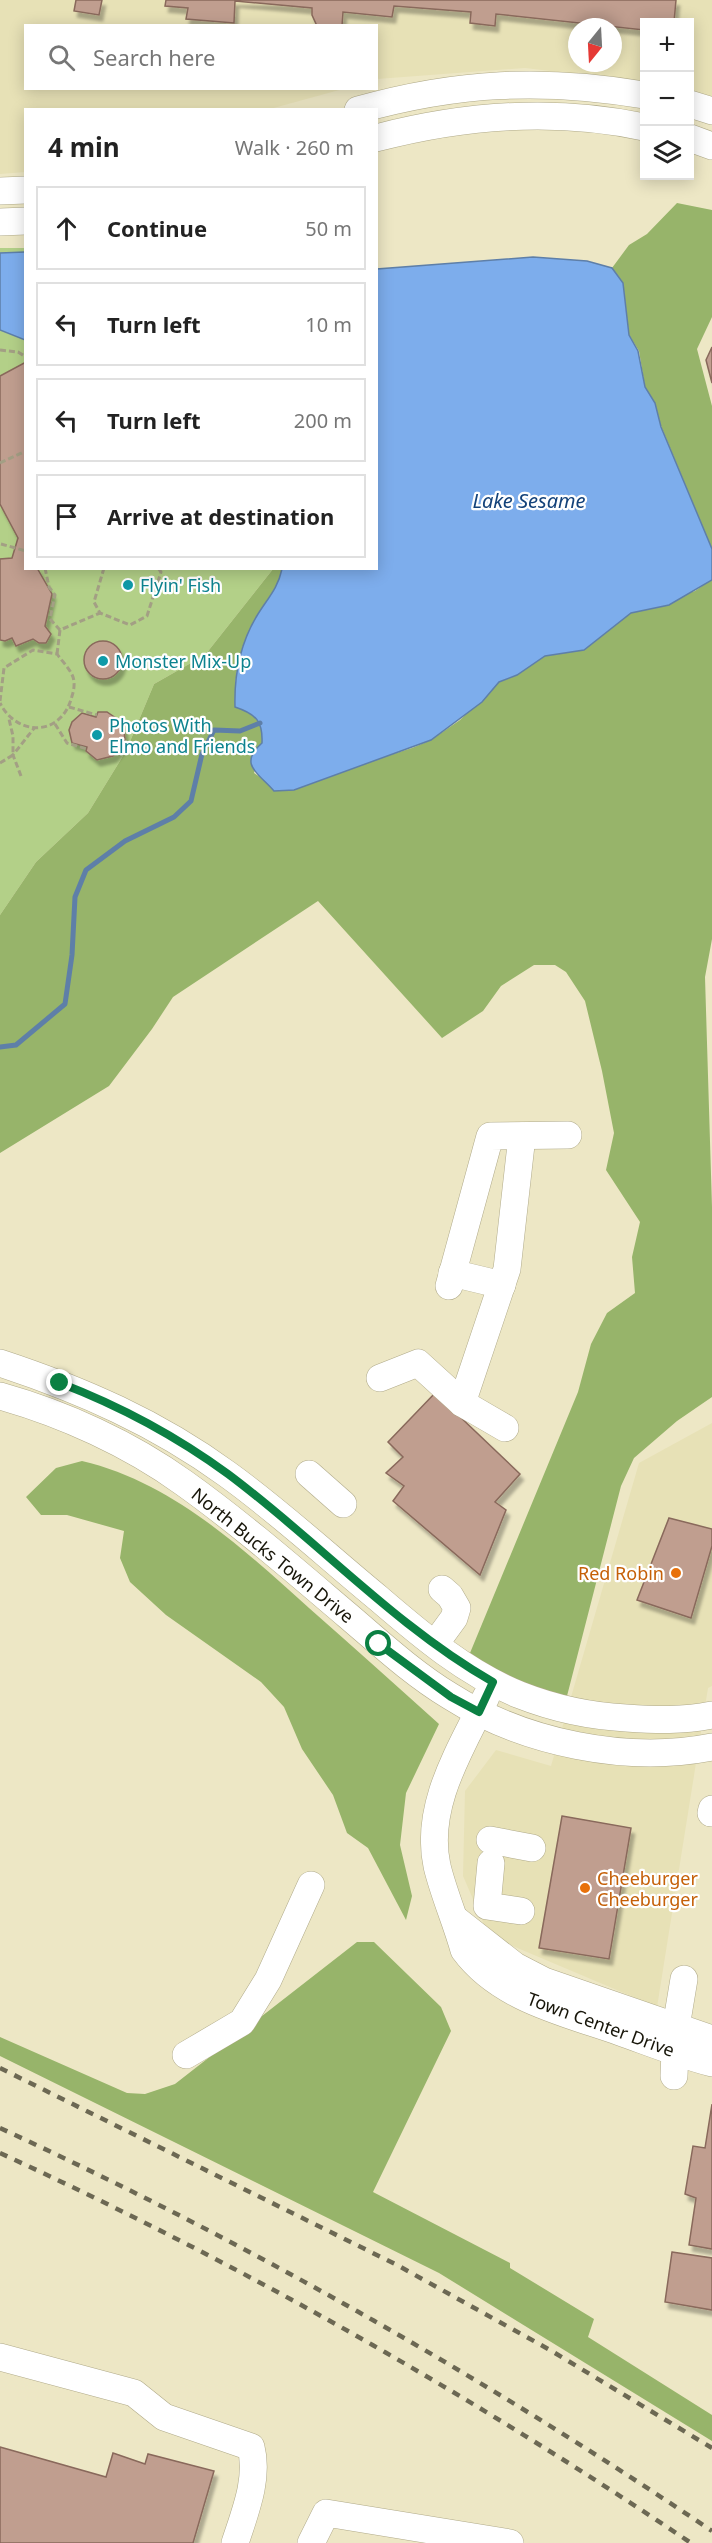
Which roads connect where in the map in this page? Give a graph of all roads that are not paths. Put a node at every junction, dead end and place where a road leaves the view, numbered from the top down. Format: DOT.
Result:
graph roads {
  1 [pos="640,94"];
  2 [pos="372,100"];
  3 [pos="694,106"];
  4 [pos="712,111"];
  5 [pos="378,120"];
  6 [pos="640,126"];
  7 [pos="383,137"];
  8 [pos="694,139"];
  9 [pos="712,146"];
  10 [pos="24,190"];
  11 [pos="0,191"];
  12 [pos="24,221"];
  13 [pos="0,222"];
  14 [pos="568,1135"];
  15 [pos="522,1136"];
  16 [pos="502,1285"];
  17 [pos="0,1363"];
  18 [pos="380,1378"];
  19 [pos="0,1396"];
  20 [pos="462,1403"];
  21 [pos="505,1428"];
  22 [pos="309,1474"];
  23 [pos="343,1504"];
  24 [pos="442,1589"];
  25 [pos="435,1644"];
  26 [pos="493,1682"];
  27 [pos="479,1712"];
  28 [pos="712,1715"];
  29 [pos="712,1747"];
  30 [pos="531,1848"];
  31 [pos="312,1886"];
  32 [pos="487,1899"];
  33 [pos="451,1907"];
  34 [pos="521,1911"];
  35 [pos="684,1979"];
  36 [pos="712,2039"];
  37 [pos="675,2051"];
  38 [pos="186,2055"];
  39 [pos="712,2063"];
  40 [pos="0,2357"];
  41 [pos="235,2543"];
  42 [pos="311,2543"];
  43 [pos="510,2543"];
  1 -- 2 [label="street"];
  3 -- 4 [label="street"];
  5 -- 7 [label="street"];
  6 -- 7 [label="street"];
  8 -- 9 [label="street"];
  10 -- 11 [label="street"];
  12 -- 13 [label="street"];
  14 -- 15 [label="street"];
  15 -- 16 [label="street"];
  15 -- 16 [label="street"];
  16 -- 20 [label="street"];
  17 -- 25 [label="street, North Bucks Town Drive"];
  18 -- 20 [label="street"];
  19 -- 27 [label="street, North Bucks Town Drive"];
  20 -- 21 [label="street"];
  22 -- 23 [label="street"];
  24 -- 25 [label="street"];
  25 -- 26 [label="street, North Bucks Town Drive"];
  26 -- 27 [label="street"];
  26 -- 28 [label="street, North Bucks Town Drive"];
  27 -- 29 [label="street, North Bucks Town Drive"];
  27 -- 33 [label="street"];
  30 -- 32 [label="street"];
  31 -- 38 [label="street"];
  32 -- 33 [label="street"];
  32 -- 34 [label="street"];
  33 -- 37 [label="street, Town Center Drive"];
  35 -- 37 [label="street"];
  36 -- 37 [label="street, Town Center Drive"];
  37 -- 39 [label="street, Town Center Drive"];
  40 -- 41 [label="street"];
  42 -- 43 [label="street"];
}
